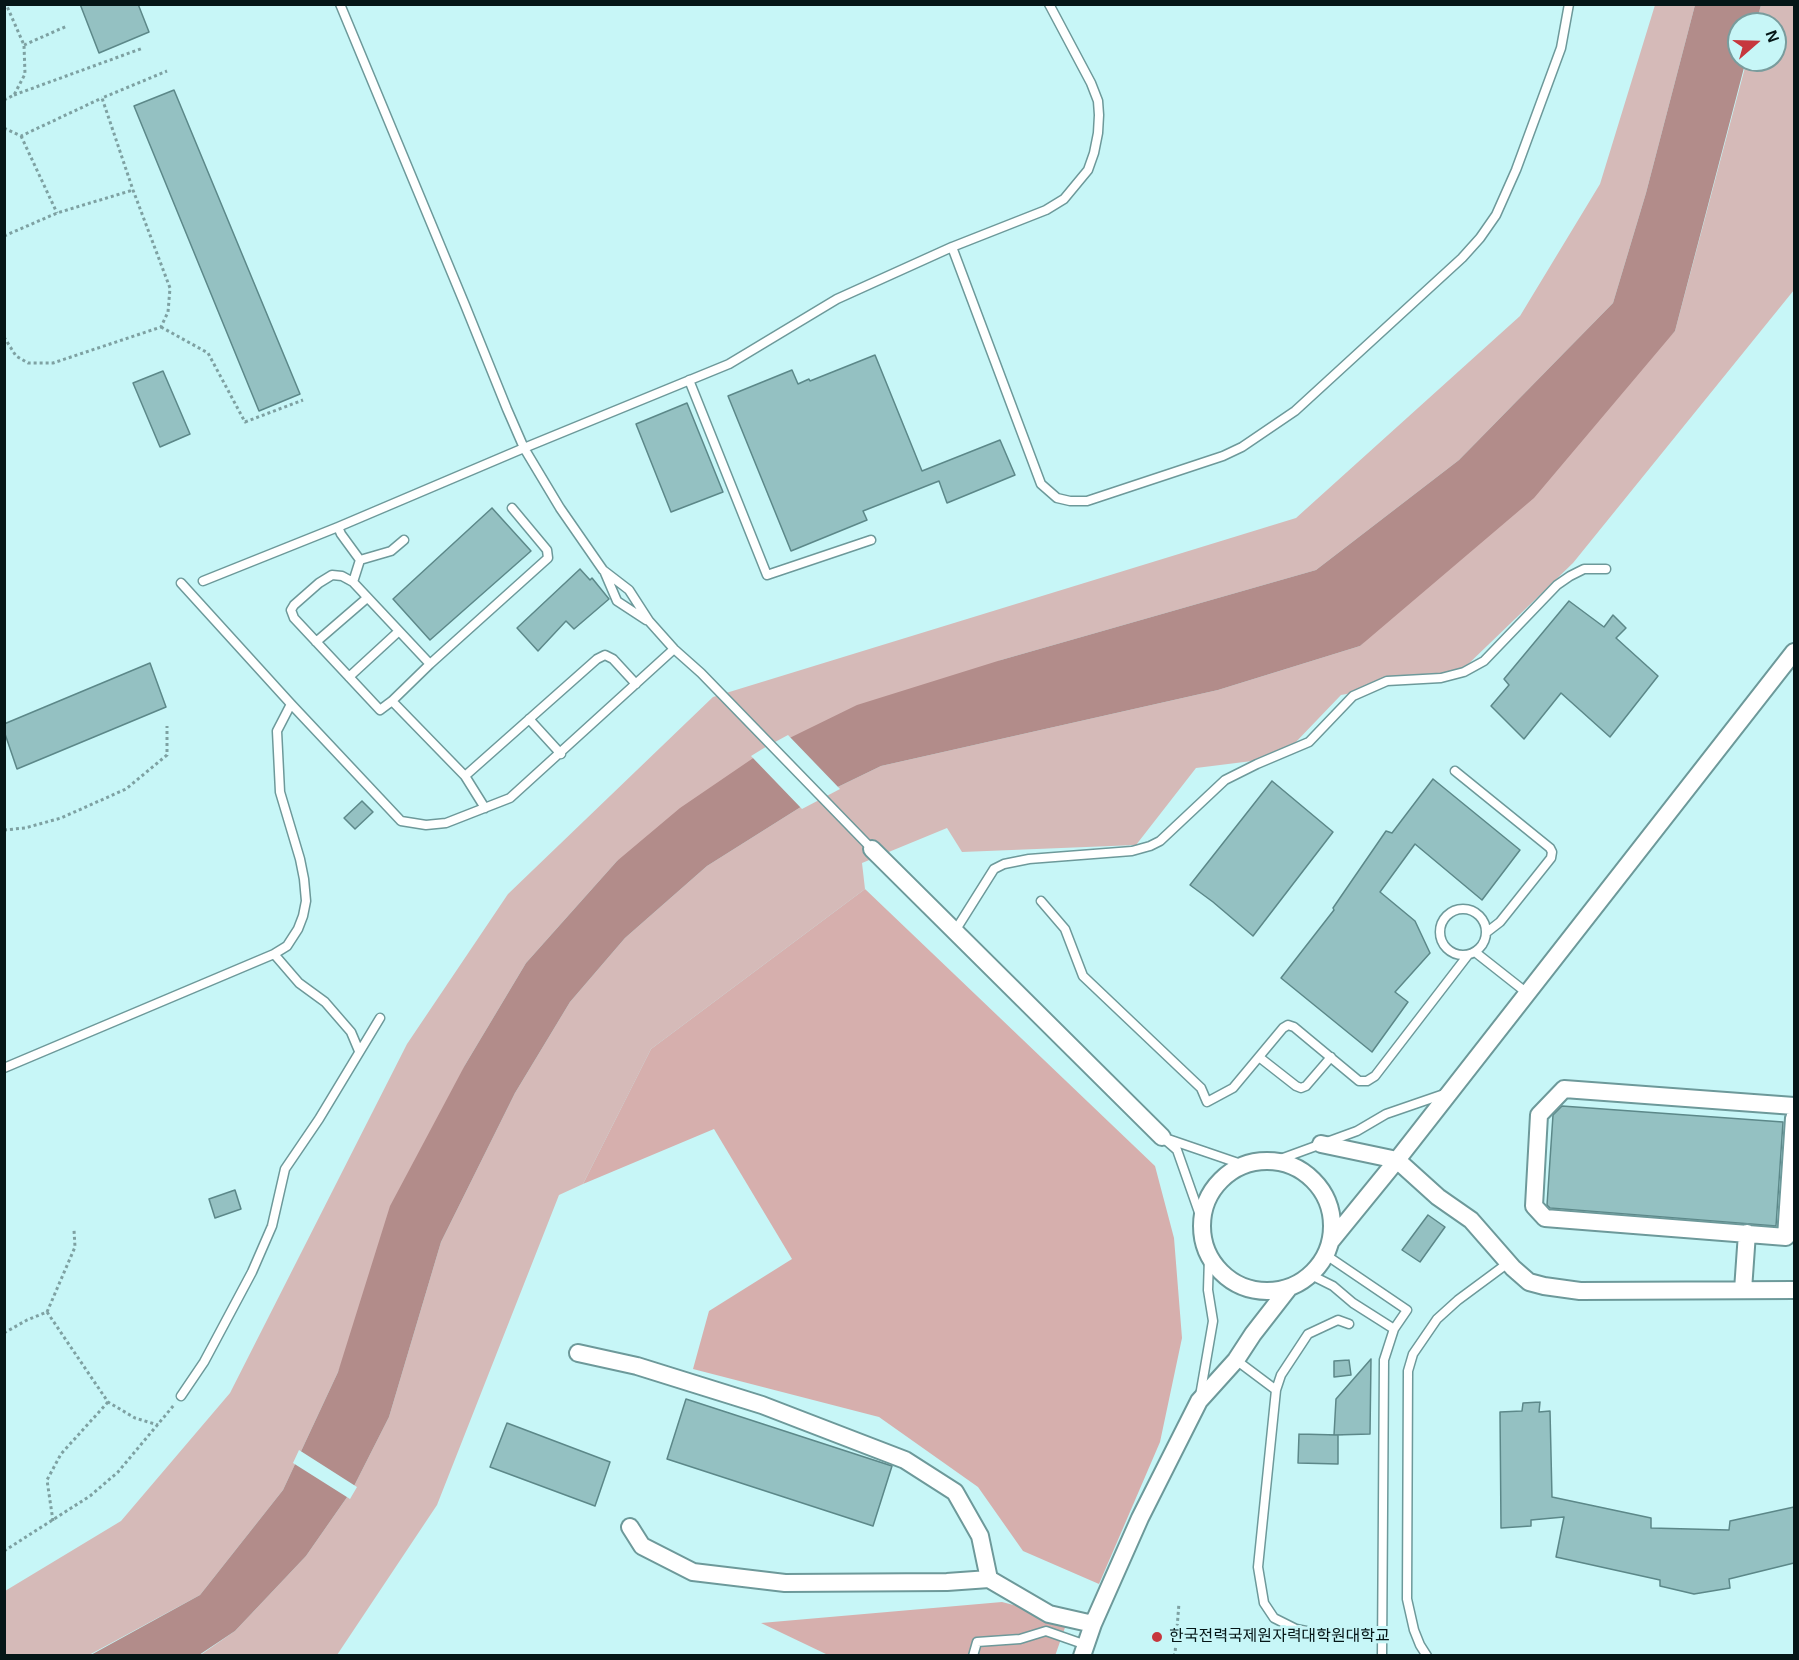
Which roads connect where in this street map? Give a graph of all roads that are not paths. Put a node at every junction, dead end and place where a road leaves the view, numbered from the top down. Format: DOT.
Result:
graph roads {
  1 [pos="340,4"];
  2 [pos="1049,4"];
  3 [pos="1569,4"];
  4 [pos="952,248"];
  5 [pos="689,380"];
  6 [pos="524,448"];
  7 [pos="512,508"];
  8 [pos="338,527"];
  9 [pos="404,540"];
  10 [pos="871,540"];
  11 [pos="360,560"];
  12 [pos="1606,569"];
  13 [pos="603,570"];
  14 [pos="203,581"];
  15 [pos="353,582"];
  16 [pos="181,583"];
  17 [pos="368,598"];
  18 [pos="649,621"];
  19 [pos="399,631"];
  20 [pos="316,642"];
  21 [pos="674,649"];
  22 [pos="1794,652"];
  23 [pos="430,664"];
  24 [pos="349,677"];
  25 [pos="636,684"];
  26 [pos="392,701"];
  27 [pos="291,704"];
  28 [pos="529,719"];
  29 [pos="561,753"];
  30 [pos="1455,771"];
  31 [pos="465,776"];
  32 [pos="485,808"];
  33 [pos="872,849"];
  34 [pos="1041,901"];
  35 [pos="956,932"];
  36 [pos="1487,932"];
  37 [pos="1471,953"];
  38 [pos="274,954"];
  39 [pos="1527,993"];
  40 [pos="380,1018"];
  41 [pos="359,1051"];
  42 [pos="1259,1057"];
  43 [pos="1331,1057"];
  44 [pos="4,1068"];
  45 [pos="1450,1092"];
  46 [pos="1794,1106"];
  47 [pos="1794,1120"];
  48 [pos="1162,1137"];
  49 [pos="1321,1144"];
  50 [pos="1397,1160"];
  51 [pos="1275,1161"];
  52 [pos="1244,1165"];
  53 [pos="1202,1221"];
  54 [pos="1748,1233"];
  55 [pos="1329,1248"];
  56 [pos="1209,1257"];
  57 [pos="1508,1263"];
  58 [pos="1311,1275"];
  59 [pos="1288,1289"];
  60 [pos="1743,1290"];
  61 [pos="1794,1290"];
  62 [pos="1349,1324"];
  63 [pos="1394,1329"];
  64 [pos="578,1353"];
  65 [pos="1236,1360"];
  66 [pos="1276,1390"];
  67 [pos="181,1396"];
  68 [pos="1199,1401"];
  69 [pos="630,1527"];
  70 [pos="989,1579"];
  71 [pos="1093,1624"];
  72 [pos="1306,1630"];
  73 [pos="1084,1650"];
  74 [pos="973,1656"];
  75 [pos="1382,1656"];
  76 [pos="1427,1656"];
  1 -- 6 [label="lane"];
  2 -- 4 [label="lane"];
  3 -- 4 [label="lane"];
  4 -- 5 [label="lane"];
  5 -- 6 [label="lane"];
  5 -- 10 [label="lane"];
  6 -- 8 [label="lane"];
  6 -- 13 [label="lane"];
  7 -- 23 [label="lane"];
  8 -- 11 [label="lane"];
  8 -- 14 [label="lane"];
  9 -- 11 [label="lane"];
  11 -- 15 [label="lane"];
  12 -- 35 [label="lane"];
  13 -- 18 [label="lane"];
  13 -- 18 [label="lane"];
  15 -- 17 [label="lane"];
  15 -- 20 [label="lane"];
  16 -- 27 [label="lane"];
  17 -- 19 [label="lane"];
  17 -- 20 [label="lane"];
  18 -- 21 [label="lane"];
  19 -- 23 [label="lane"];
  19 -- 24 [label="lane"];
  20 -- 24 [label="lane"];
  21 -- 25 [label="lane"];
  21 -- 33 [label="lane"];
  22 -- 39 [label="street"];
  23 -- 26 [label="lane"];
  24 -- 26 [label="lane"];
  25 -- 28 [label="lane"];
  25 -- 29 [label="lane"];
  26 -- 31 [label="lane"];
  27 -- 32 [label="lane"];
  27 -- 38 [label="lane"];
  28 -- 29 [label="lane"];
  28 -- 31 [label="lane"];
  29 -- 32 [label="lane"];
  30 -- 36 [label="lane"];
  31 -- 32 [label="lane"];
  33 -- 35 [label="street"];
  34 -- 42 [label="lane"];
  35 -- 48 [label="street"];
  36 -- 37 [label="lane"];
  36 -- 37 [label="lane"];
  37 -- 39 [label="lane"];
  37 -- 43 [label="lane"];
  38 -- 41 [label="lane"];
  38 -- 44 [label="lane"];
  39 -- 45 [label="street"];
  40 -- 41 [label="lane"];
  41 -- 67 [label="lane"];
  42 -- 43 [label="lane"];
  42 -- 43 [label="lane"];
  45 -- 49 [label="lane"];
  45 -- 50 [label="street"];
  46 -- 54 [label="street"];
  47 -- 54 [label="street"];
  48 -- 52 [label="lane"];
  48 -- 53 [label="lane"];
  49 -- 50 [label="street"];
  49 -- 51 [label="lane"];
  50 -- 55 [label="street"];
  50 -- 57 [label="street"];
  51 -- 52 [label="street"];
  51 -- 55 [label="street"];
  52 -- 53 [label="street"];
  53 -- 56 [label="street"];
  54 -- 60 [label="street"];
  55 -- 58 [label="street"];
  55 -- 63 [label="lane"];
  56 -- 59 [label="street"];
  56 -- 68 [label="lane"];
  57 -- 60 [label="street"];
  57 -- 76 [label="lane"];
  58 -- 59 [label="street"];
  58 -- 63 [label="lane"];
  59 -- 65 [label="street"];
  60 -- 61 [label="street"];
  62 -- 66 [label="lane"];
  63 -- 75 [label="lane"];
  64 -- 70 [label="street"];
  65 -- 66 [label="lane"];
  65 -- 68 [label="street"];
  66 -- 72 [label="lane"];
  68 -- 71 [label="street"];
  69 -- 70 [label="street"];
  70 -- 71 [label="street"];
  71 -- 73 [label="street"];
  73 -- 74 [label="lane"];
}
